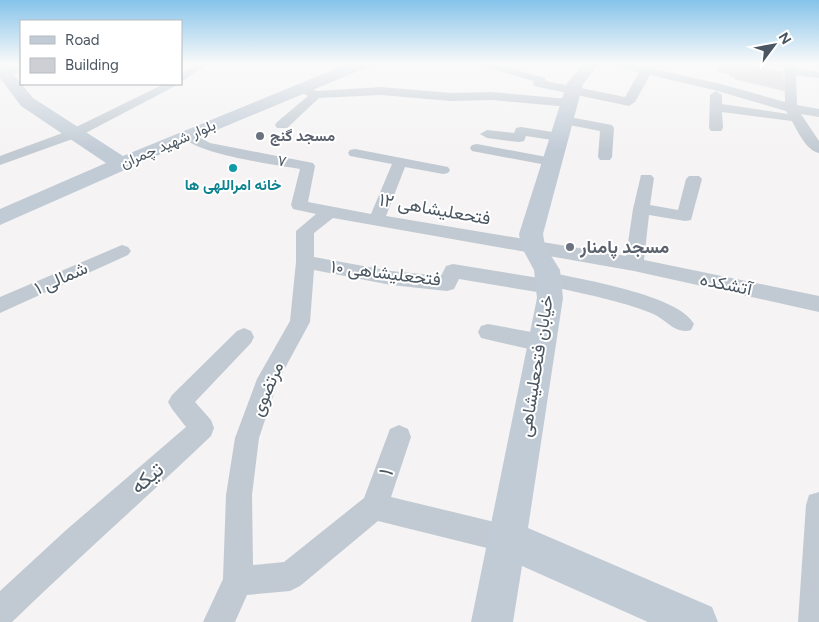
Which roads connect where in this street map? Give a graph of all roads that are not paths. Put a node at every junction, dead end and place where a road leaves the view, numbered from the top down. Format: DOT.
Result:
graph roads {
  1 [pos="19,92"];
  2 [pos="272,92"];
  3 [pos="308,92"];
  4 [pos="389,92"];
  5 [pos="466,92"];
  6 [pos="544,92"];
  7 [pos="572,92"];
  8 [pos="635,92"];
  9 [pos="717,92"];
  10 [pos="735,92"];
  11 [pos="791,92"];
  12 [pos="156,93"];
  13 [pos="463,96"];
  14 [pos="716,107"];
  15 [pos="791,108"];
  16 [pos="819,113"];
  17 [pos="798,120"];
  18 [pos="563,123"];
  19 [pos="282,125"];
  20 [pos="716,128"];
  21 [pos="73,134"];
  22 [pos="487,134"];
  23 [pos="188,135"];
  24 [pos="0,145"];
  25 [pos="477,148"];
  26 [pos="819,149"];
  27 [pos="355,153"];
  28 [pos="15,156"];
  29 [pos="605,157"];
  30 [pos="117,160"];
  31 [pos="0,161"];
  32 [pos="400,162"];
  33 [pos="443,170"];
  34 [pos="646,178"];
  35 [pos="694,179"];
  36 [pos="0,205"];
  37 [pos="641,209"];
  38 [pos="330,212"];
  39 [pos="0,218"];
  40 [pos="376,219"];
  41 [pos="533,246"];
  42 [pos="122,251"];
  43 [pos="305,262"];
  44 [pos="634,264"];
  45 [pos="548,283"];
  46 [pos="819,304"];
  47 [pos="0,305"];
  48 [pos="684,324"];
  49 [pos="488,332"];
  50 [pos="244,337"];
  51 [pos="542,343"];
  52 [pos="399,437"];
  53 [pos="819,505"];
  54 [pos="374,507"];
  55 [pos="507,539"];
  56 [pos="238,581"];
  57 [pos="0,612"];
  58 [pos="220,622"];
  59 [pos="492,622"];
  60 [pos="697,622"];
  61 [pos="814,622"];
  1 -- 21 [label="street"];
  2 -- 30 [label="street, بلوار شهید چمران"];
  3 -- 19 [label="street"];
  3 -- 23 [label="street, بلوار شهید چمران"];
  4 -- 13 [label="street"];
  5 -- 13 [label="street"];
  6 -- 18 [label="street"];
  7 -- 18 [label="street"];
  8 -- 18 [label="street"];
  9 -- 14 [label="street"];
  10 -- 15 [label="street"];
  11 -- 15 [label="street"];
  12 -- 21 [label="street"];
  13 -- 18 [label="street"];
  14 -- 17 [label="street"];
  14 -- 20 [label="street"];
  15 -- 16 [label="street"];
  15 -- 17 [label="street"];
  17 -- 26 [label="street"];
  18 -- 22 [label="street"];
  18 -- 25 [label="street"];
  18 -- 29 [label="street"];
  18 -- 41 [label="street"];
  21 -- 28 [label="street"];
  21 -- 30 [label="street"];
  23 -- 30 [label="street, بلوار شهید چمران"];
  23 -- 38 [label="street, ۷"];
  24 -- 28 [label="street"];
  27 -- 32 [label="street"];
  28 -- 31 [label="street"];
  30 -- 36 [label="street, بلوار شهید چمران"];
  30 -- 39 [label="street, بلوار شهید چمران"];
  32 -- 33 [label="street"];
  32 -- 40 [label="street"];
  34 -- 37 [label="street"];
  35 -- 37 [label="street"];
  37 -- 44 [label="street"];
  38 -- 40 [label="street, فتحعلیشاهی ۱۲"];
  38 -- 43 [label="street, مرتضوی"];
  40 -- 41 [label="street, فتحعلیشاهی ۱۲"];
  41 -- 44 [label="street, فتحعلیشاهی ۱۲"];
  41 -- 45 [label="street, خیابان فتحعلیشاهی"];
  42 -- 47 [label="street, شمالی ۱"];
  43 -- 45 [label="street, فتحعلیشاهی ۱۰"];
  43 -- 56 [label="street, مرتضوی"];
  44 -- 46 [label="street, آتشکده"];
  45 -- 48 [label="street"];
  45 -- 51 [label="street, خیابان فتحعلیشاهی"];
  49 -- 51 [label="street"];
  50 -- 57 [label="street, تیکه"];
  51 -- 55 [label="street, خیابان فتحعلیشاهی"];
  52 -- 54 [label="street, ۱"];
  53 -- 61 [label="street"];
  54 -- 55 [label="street"];
  54 -- 56 [label="street"];
  55 -- 59 [label="street, خیابان فتحعلیشاهی"];
  55 -- 60 [label="street"];
  56 -- 58 [label="street"];
}
